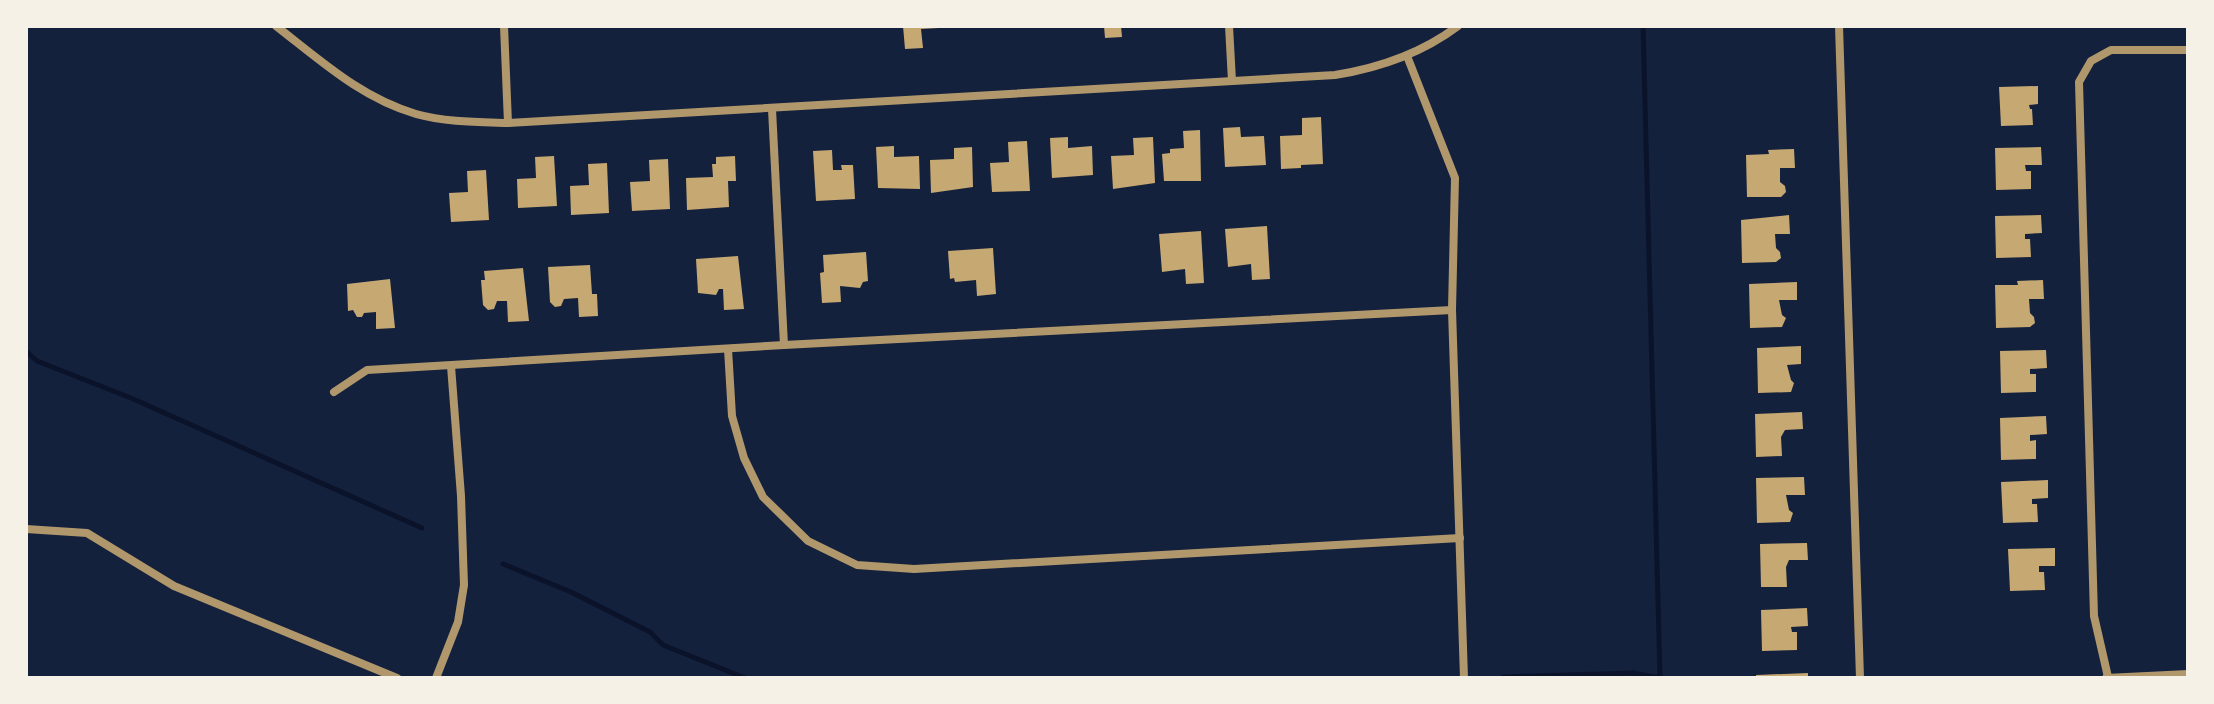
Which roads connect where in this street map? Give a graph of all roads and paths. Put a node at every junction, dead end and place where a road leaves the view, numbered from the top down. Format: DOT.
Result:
graph roads {
  1 [pos="276,26"];
  2 [pos="504,26"];
  3 [pos="1229,26"];
  4 [pos="1458,26"];
  5 [pos="1839,26"];
  6 [pos="2188,50"];
  7 [pos="1407,56"];
  8 [pos="1232,81"];
  9 [pos="772,109"];
  10 [pos="508,123"];
  11 [pos="1452,310"];
  12 [pos="784,345"];
  13 [pos="728,349"];
  14 [pos="451,366"];
  15 [pos="334,392"];
  16 [pos="26,529"];
  17 [pos="1460,538"];
  18 [pos="2188,674"];
  19 [pos="397,678"];
  20 [pos="436,678"];
  21 [pos="1464,678"];
  22 [pos="1860,678"];
  23 [pos="2107,678"];
  1 -- 10 [label="street"];
  2 -- 10 [label="street"];
  3 -- 8 [label="street"];
  4 -- 7 [label="street"];
  5 -- 22 [label="street"];
  6 -- 23 [label="street"];
  7 -- 8 [label="street"];
  7 -- 11 [label="street"];
  8 -- 9 [label="street"];
  9 -- 10 [label="street"];
  9 -- 12 [label="street"];
  11 -- 12 [label="street"];
  11 -- 17 [label="street"];
  12 -- 13 [label="street"];
  13 -- 14 [label="street"];
  13 -- 17 [label="street"];
  14 -- 15 [label="street"];
  14 -- 20 [label="street"];
  16 -- 19 [label="street"];
  17 -- 21 [label="street"];
  18 -- 23 [label="street"];
}
